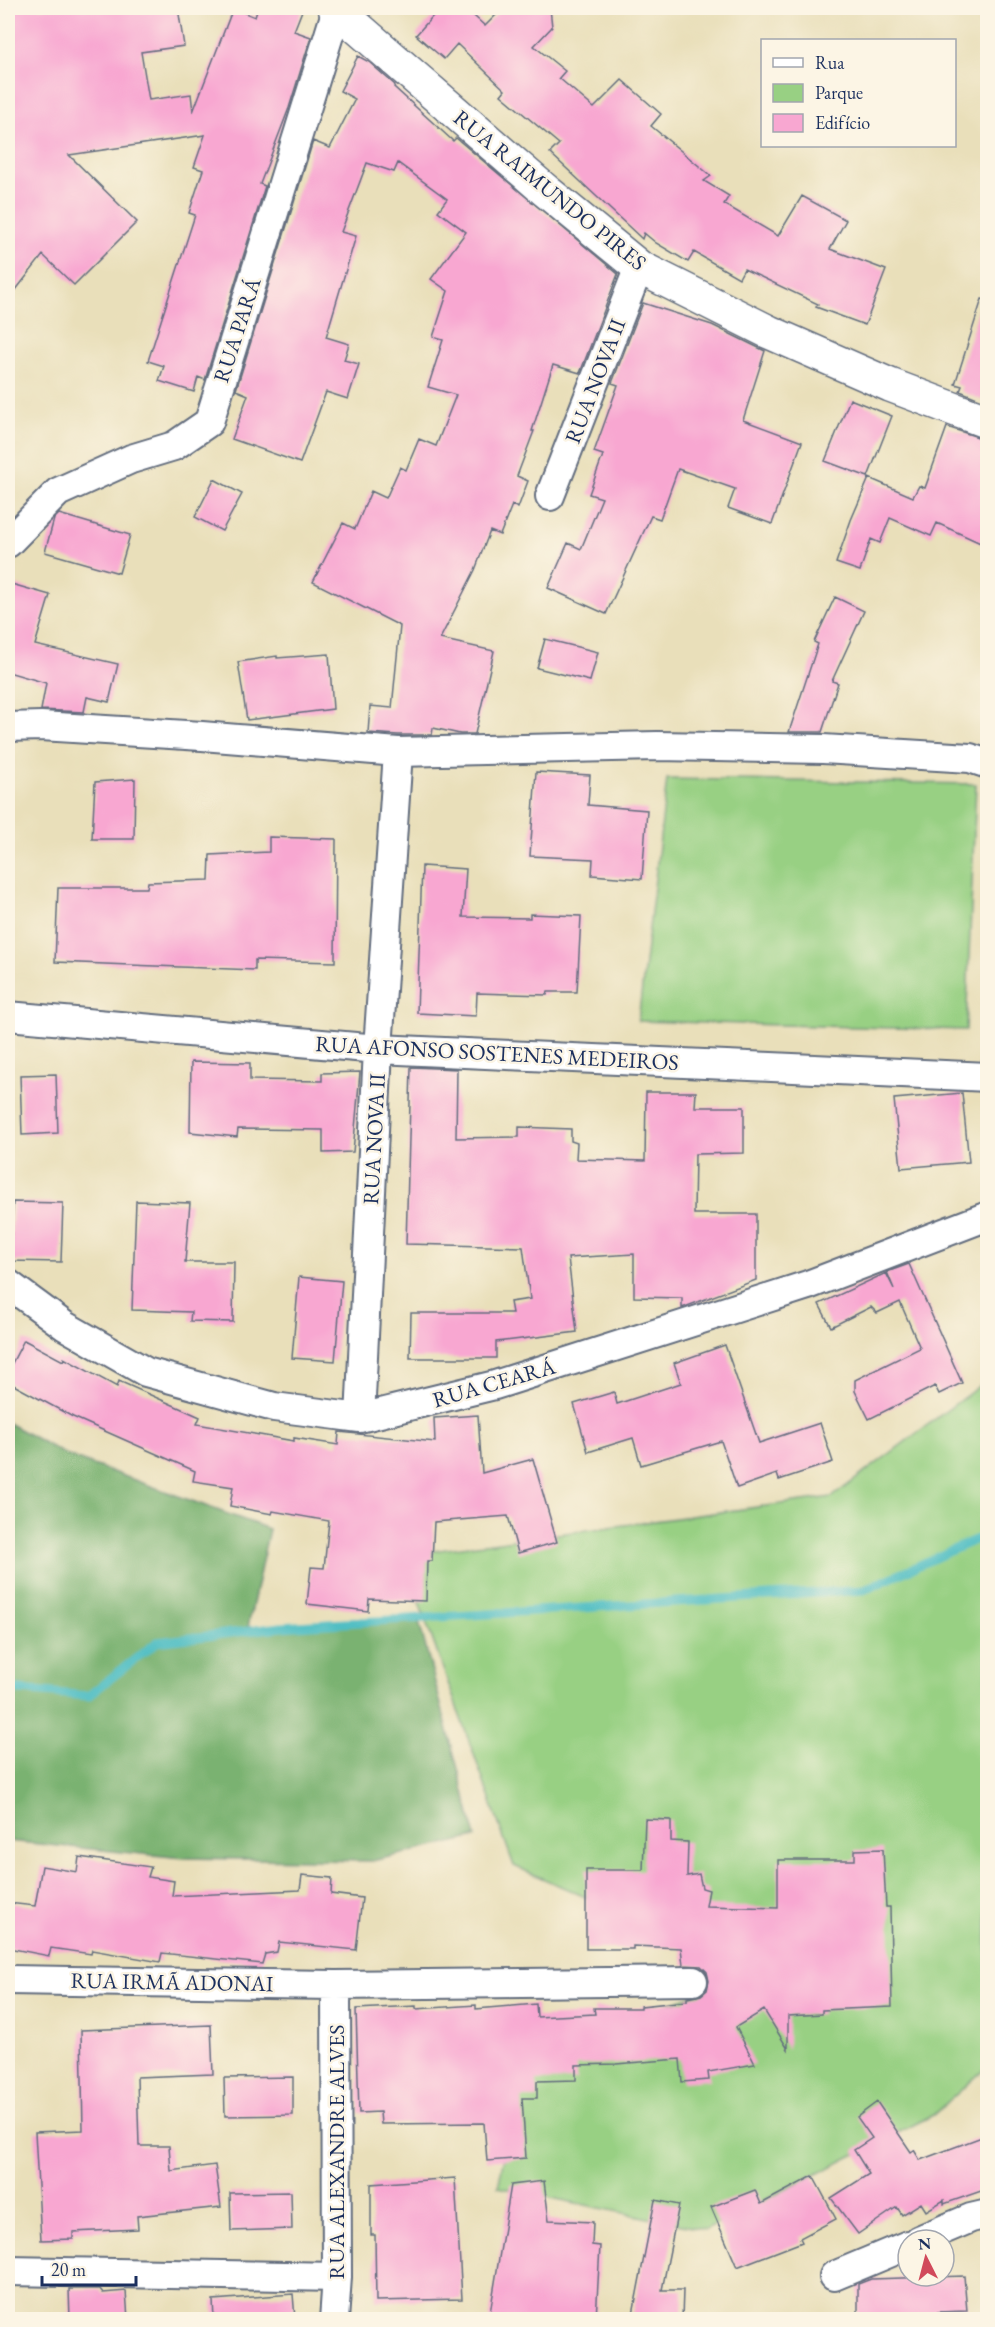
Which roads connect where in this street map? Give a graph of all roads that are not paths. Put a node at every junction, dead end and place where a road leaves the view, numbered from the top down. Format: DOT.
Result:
graph roads {
  1 [pos="336,8"];
  2 [pos="639,267"];
  3 [pos="987,422"];
  4 [pos="550,496"];
  5 [pos="8,543"];
  6 [pos="8,727"];
  7 [pos="398,752"];
  8 [pos="987,764"];
  9 [pos="8,1016"];
  10 [pos="378,1049"];
  11 [pos="987,1077"];
  12 [pos="987,1216"];
  13 [pos="8,1284"];
  14 [pos="360,1418"];
  15 [pos="8,1980"];
  16 [pos="693,1981"];
  17 [pos="336,1985"];
  18 [pos="987,2214"];
  19 [pos="947,2228"];
  20 [pos="896,2250"];
  21 [pos="8,2271"];
  22 [pos="834,2276"];
  23 [pos="337,2277"];
  24 [pos="334,2319"];
  1 -- 2 [label="street, RUA RAIMUNDO PIRES"];
  1 -- 5 [label="street, RUA PARÁ"];
  2 -- 3 [label="street, RUA RAIMUNDO PIRES"];
  2 -- 4 [label="street, RUA NOVA II"];
  6 -- 7 [label="street"];
  7 -- 8 [label="street"];
  7 -- 10 [label="street, RUA NOVA II"];
  9 -- 10 [label="street, RUA AFONSO SOSTENES MEDEIROS"];
  10 -- 11 [label="street, RUA AFONSO SOSTENES MEDEIROS"];
  10 -- 14 [label="street, RUA NOVA II"];
  12 -- 14 [label="street, RUA CEARÁ"];
  13 -- 14 [label="street, RUA CEARÁ"];
  15 -- 17 [label="street, RUA IRMÃ ADONAI"];
  16 -- 17 [label="street, RUA IRMÃ ADONAI"];
  17 -- 23 [label="street, RUA ALEXANDRE ALVES"];
  18 -- 19 [label="street"];
  20 -- 22 [label="street"];
  21 -- 23 [label="street"];
  23 -- 24 [label="street, RUA ALEXANDRE ALVES"];
}
